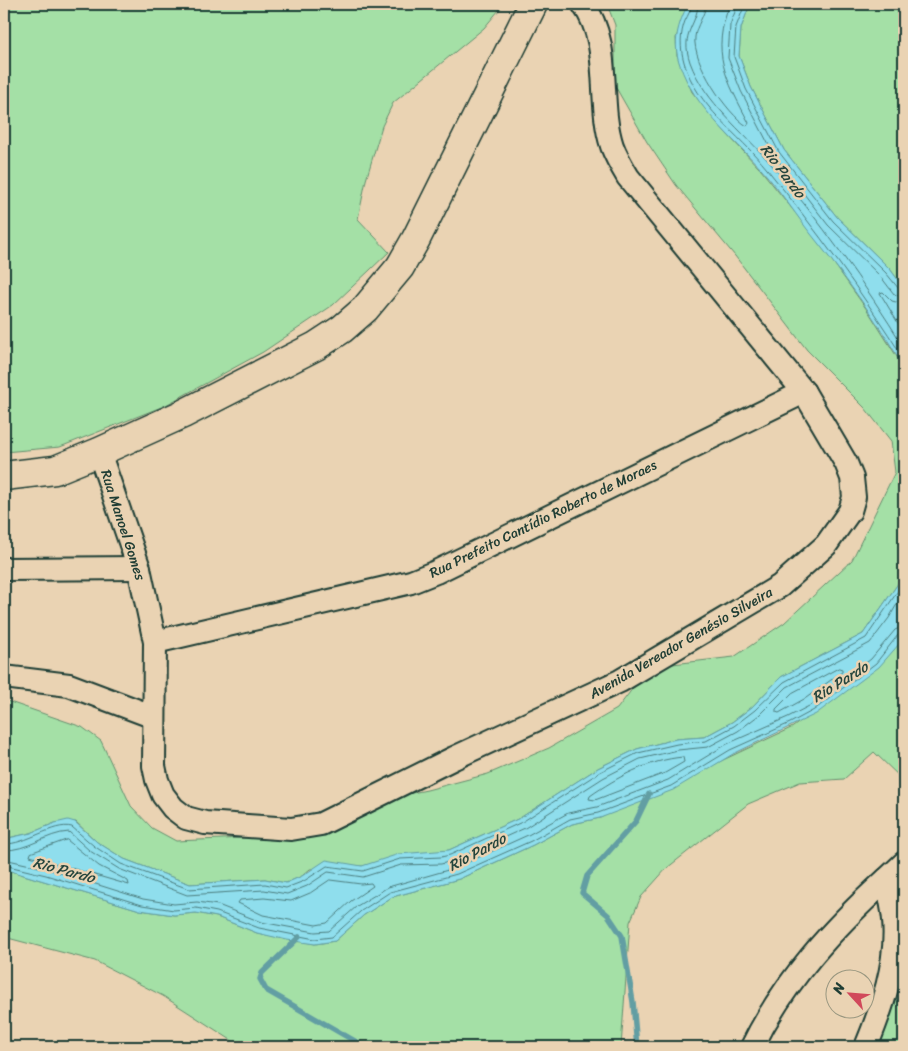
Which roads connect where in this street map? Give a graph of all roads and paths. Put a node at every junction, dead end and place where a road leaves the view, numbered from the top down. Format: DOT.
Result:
graph roads {
  1 [pos="533,4"];
  2 [pos="583,4"];
  3 [pos="804,392"];
  4 [pos="99,452"];
  5 [pos="4,476"];
  6 [pos="139,568"];
  7 [pos="4,569"];
  8 [pos="155,642"];
  9 [pos="4,677"];
  10 [pos="154,717"];
  11 [pos="904,863"];
  12 [pos="887,879"];
  13 [pos="752,1047"];
  14 [pos="866,1047"];
  1 -- 4 [label="main road"];
  2 -- 3 [label="street, Avenida Vereador Genésio Silveira"];
  3 -- 8 [label="street, Rua Prefeito Cantídio Roberto de Moraes"];
  3 -- 10 [label="street, Avenida Vereador Genésio Silveira"];
  4 -- 5 [label="main road"];
  4 -- 6 [label="street, Rua Manoel Gomes"];
  6 -- 7 [label="street"];
  6 -- 8 [label="street, Rua Manoel Gomes"];
  8 -- 10 [label="street, Rua Manoel Gomes"];
  9 -- 10 [label="street"];
  11 -- 12 [label="street"];
  12 -- 13 [label="street"];
  12 -- 14 [label="street"];
}
